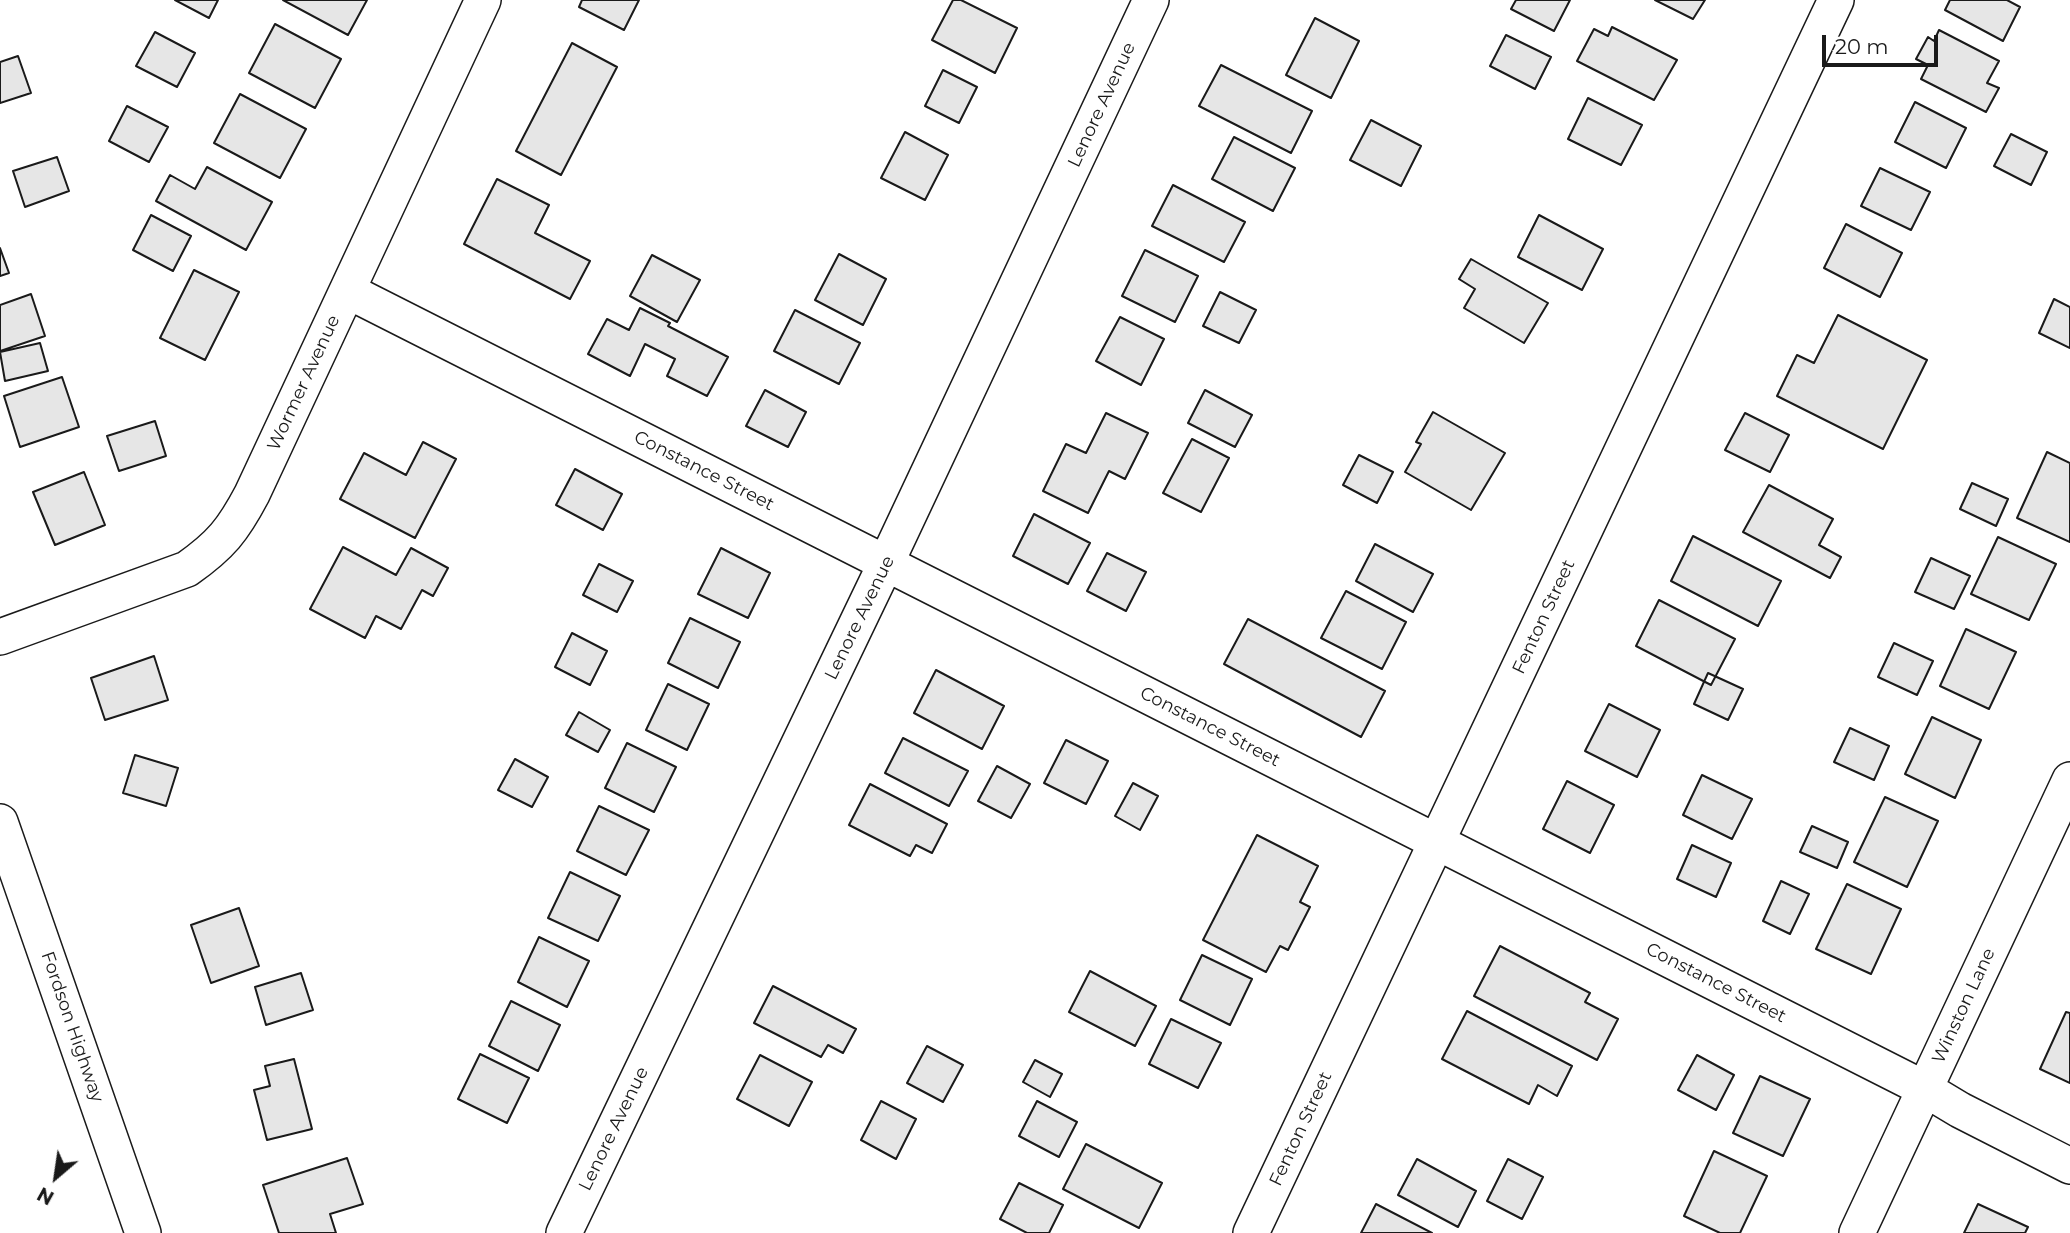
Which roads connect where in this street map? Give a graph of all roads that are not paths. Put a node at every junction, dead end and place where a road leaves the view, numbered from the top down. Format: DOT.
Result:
graph roads {
  1 [pos="483,0"];
  2 [pos="1151,0"];
  3 [pos="1836,0"];
  4 [pos="348,291"];
  5 [pos="886,564"];
  6 [pos="0,637"];
  7 [pos="2070,780"];
  8 [pos="0,822"];
  9 [pos="1437,842"];
  10 [pos="1925,1088"];
  11 [pos="2070,1166"];
  12 [pos="143,1233"];
  13 [pos="564,1233"];
  14 [pos="1251,1233"];
  15 [pos="1857,1233"];
  1 -- 4 [label="street, Wormer Avenue"];
  2 -- 5 [label="street, Lenore Avenue"];
  3 -- 9 [label="street, Fenton Street"];
  4 -- 5 [label="street, Constance Street"];
  4 -- 6 [label="street, Wormer Avenue"];
  5 -- 9 [label="street, Constance Street"];
  5 -- 13 [label="street, Lenore Avenue"];
  7 -- 10 [label="street, Winston Lane"];
  8 -- 12 [label="street, Fordson Highway"];
  9 -- 10 [label="street, Constance Street"];
  9 -- 14 [label="street, Fenton Street"];
  10 -- 11 [label="street, Constance Street"];
  10 -- 15 [label="street, Winston Lane"];
}
